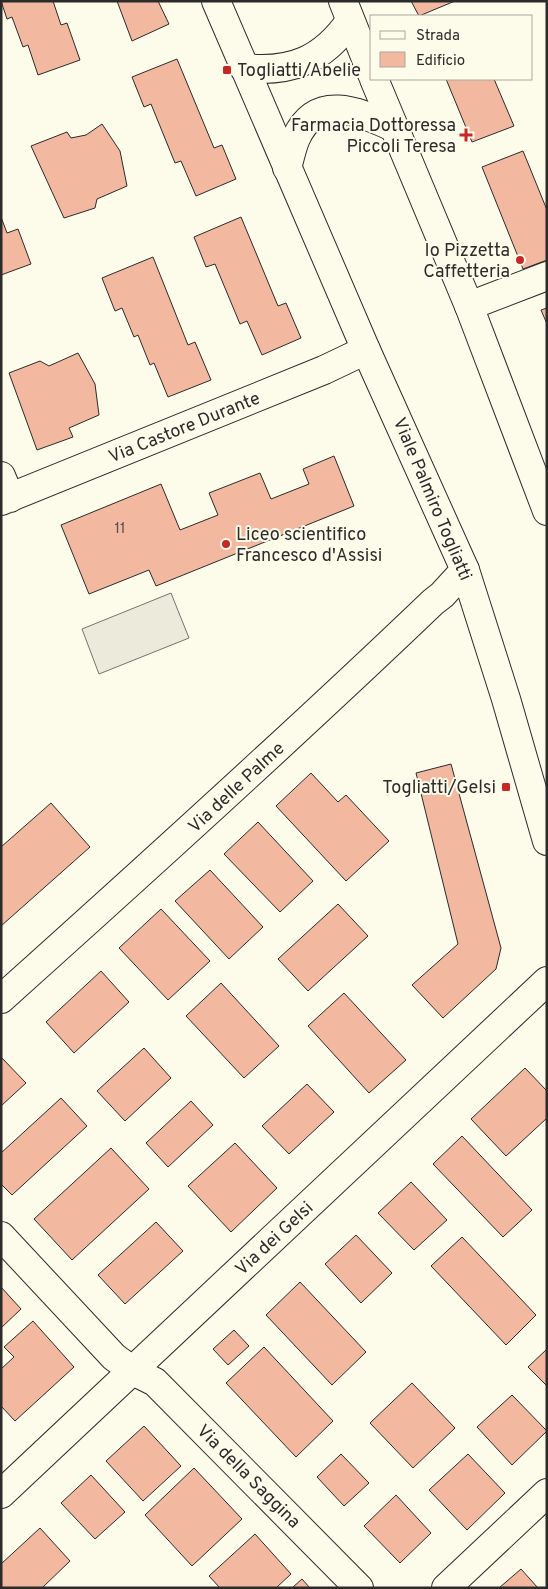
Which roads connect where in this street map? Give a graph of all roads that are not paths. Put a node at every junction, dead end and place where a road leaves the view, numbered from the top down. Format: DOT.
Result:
graph roads {
  1 [pos="216,1"];
  2 [pos="347,11"];
  3 [pos="244,68"];
  4 [pos="370,69"];
  5 [pos="374,80"];
  6 [pos="393,127"];
  7 [pos="287,168"];
  8 [pos="547,276"];
  9 [pos="469,306"];
  10 [pos="366,350"];
  11 [pos="4,492"];
  12 [pos="547,511"];
  13 [pos="465,570"];
  14 [pos="547,841"];
  15 [pos="547,981"];
  16 [pos="1,999"];
  17 [pos="1,1236"];
  18 [pos="133,1372"];
  19 [pos="547,1493"];
  20 [pos="1,1494"];
  21 [pos="359,1588"];
  22 [pos="446,1588"];
  1 -- 3 [label="street, Viale Palmiro Togliatti"];
  2 -- 3 [label="street"];
  2 -- 4 [label="street"];
  3 -- 7 [label="street, Viale Palmiro Togliatti"];
  5 -- 6 [label="street"];
  6 -- 7 [label="street"];
  6 -- 9 [label="street"];
  7 -- 10 [label="street, Viale Palmiro Togliatti"];
  8 -- 9 [label="street"];
  9 -- 12 [label="street"];
  10 -- 11 [label="street, Via Castore Durante"];
  10 -- 13 [label="street, Viale Palmiro Togliatti"];
  13 -- 14 [label="street, Viale Palmiro Togliatti"];
  13 -- 16 [label="street, Via delle Palme"];
  15 -- 18 [label="street, Via dei Gelsi"];
  17 -- 18 [label="street, Via della Saggina"];
  18 -- 20 [label="street, Via dei Gelsi"];
  18 -- 21 [label="street, Via della Saggina"];
  19 -- 22 [label="street"];
}
